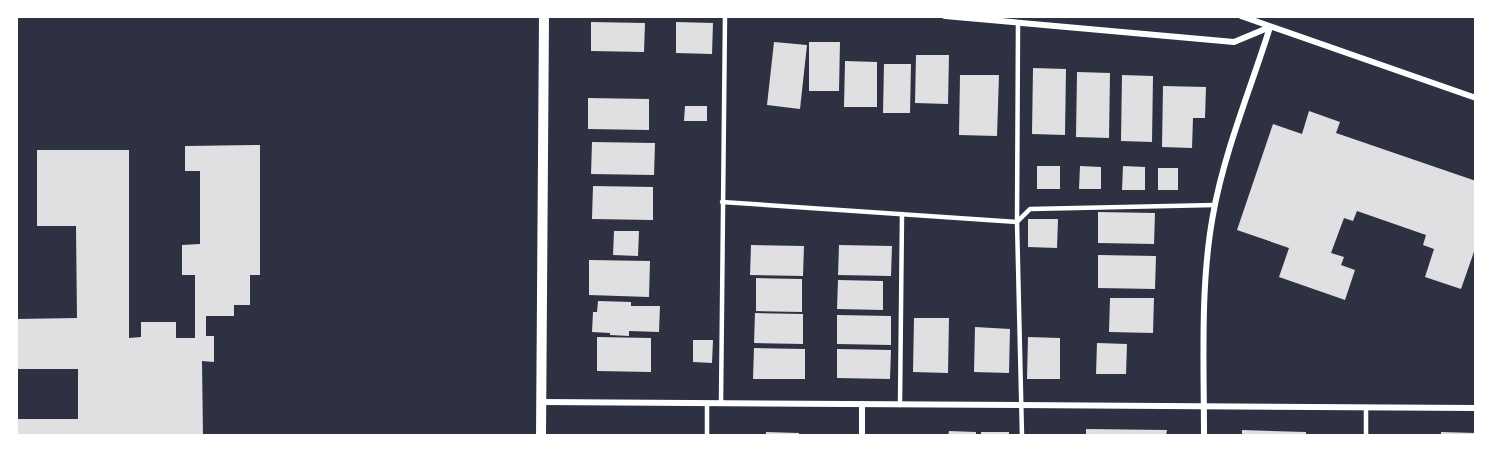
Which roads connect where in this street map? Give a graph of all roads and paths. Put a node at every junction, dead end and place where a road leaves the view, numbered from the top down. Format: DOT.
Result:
graph roads {
  1 [pos="544,16"];
  2 [pos="725,16"];
  3 [pos="945,16"];
  4 [pos="1241,16"];
  5 [pos="1018,23"];
  6 [pos="1270,27"];
  7 [pos="1476,98"];
  8 [pos="722,202"];
  9 [pos="1215,205"];
  10 [pos="903,214"];
  11 [pos="1017,222"];
  12 [pos="542,402"];
  13 [pos="707,403"];
  14 [pos="721,403"];
  15 [pos="862,404"];
  16 [pos="1022,404"];
  17 [pos="900,405"];
  18 [pos="1204,406"];
  19 [pos="1366,407"];
  20 [pos="1476,408"];
  21 [pos="541,435"];
  22 [pos="707,435"];
  23 [pos="862,435"];
  24 [pos="1022,435"];
  25 [pos="1204,435"];
  26 [pos="1366,435"];
  1 -- 12 [label="street"];
  2 -- 8 [label="lane"];
  3 -- 5 [label="street"];
  4 -- 6 [label="street"];
  5 -- 6 [label="street"];
  5 -- 11 [label="lane"];
  6 -- 7 [label="street"];
  6 -- 9 [label="street"];
  8 -- 10 [label="lane"];
  8 -- 14 [label="lane"];
  9 -- 11 [label="lane"];
  9 -- 18 [label="street"];
  10 -- 11 [label="lane"];
  10 -- 17 [label="lane"];
  11 -- 16 [label="lane"];
  12 -- 13 [label="street"];
  12 -- 21 [label="street"];
  13 -- 14 [label="street"];
  13 -- 22 [label="lane"];
  14 -- 15 [label="street"];
  15 -- 17 [label="street"];
  15 -- 23 [label="street"];
  16 -- 17 [label="street"];
  16 -- 18 [label="street"];
  16 -- 24 [label="lane"];
  18 -- 19 [label="street"];
  18 -- 25 [label="street"];
  19 -- 20 [label="street"];
  19 -- 26 [label="lane"];
}
